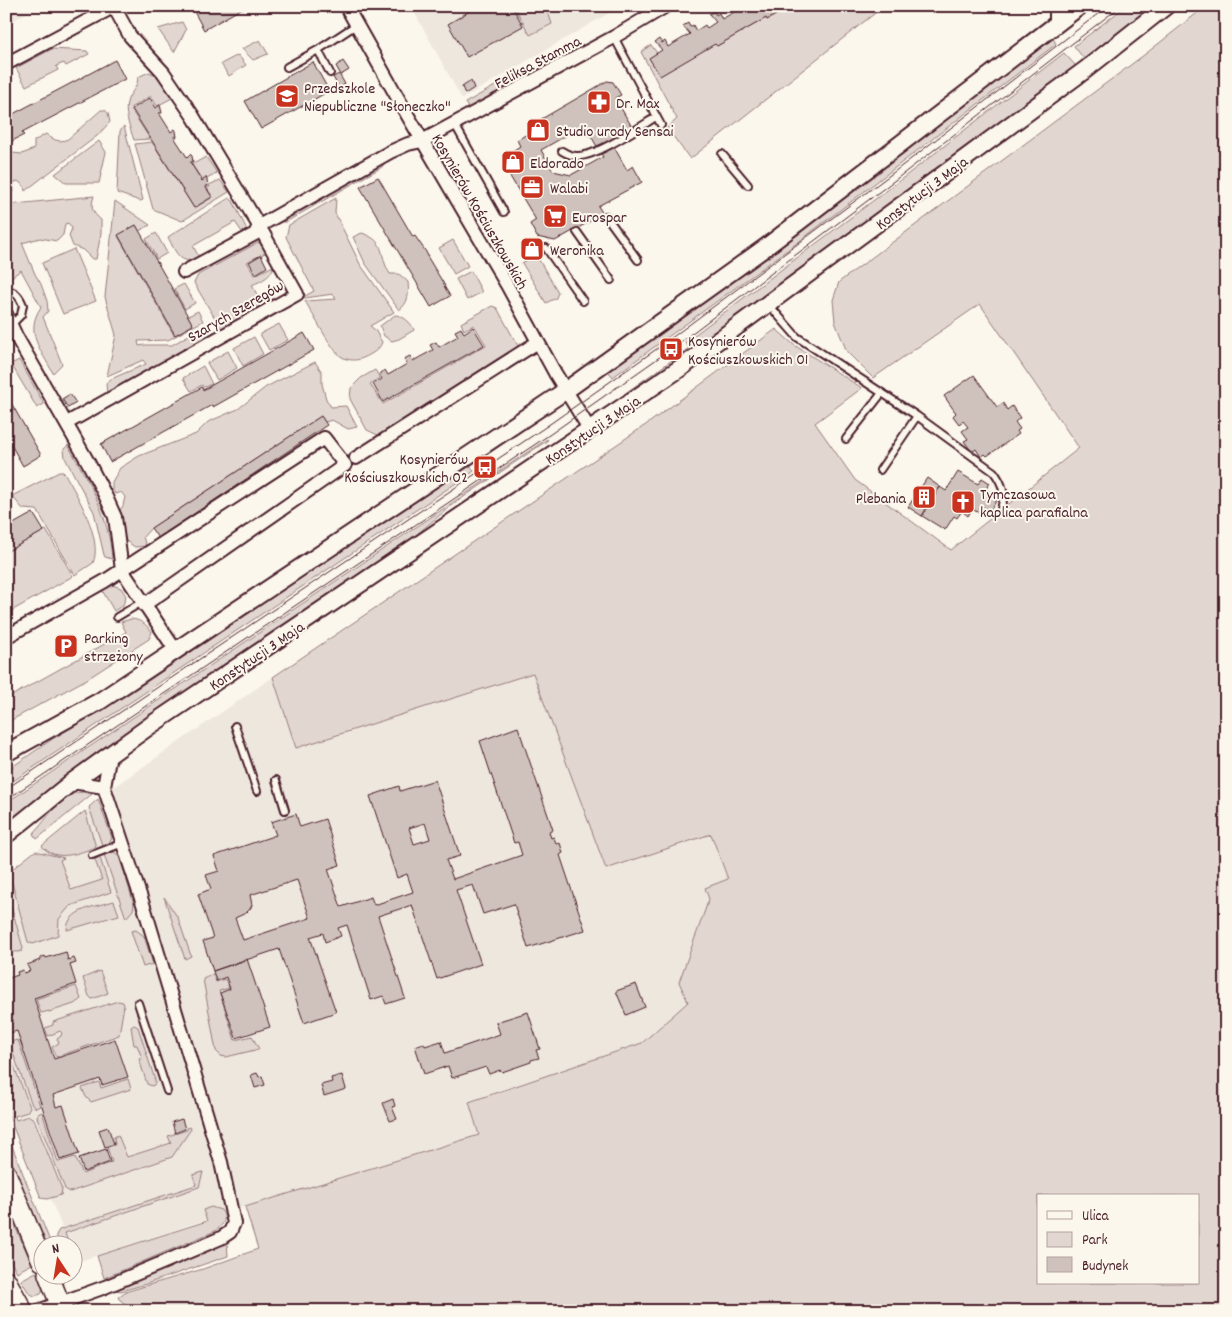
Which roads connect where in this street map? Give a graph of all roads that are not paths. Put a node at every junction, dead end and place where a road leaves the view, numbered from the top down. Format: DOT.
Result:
graph roads {
  1 [pos="346,6"];
  2 [pos="666,6"];
  3 [pos="1056,6"];
  4 [pos="1080,6"];
  5 [pos="1166,6"];
  6 [pos="115,7"];
  7 [pos="1056,24"];
  8 [pos="356,25"];
  9 [pos="614,38"];
  10 [pos="318,50"];
  11 [pos="6,64"];
  12 [pos="287,68"];
  13 [pos="330,73"];
  14 [pos="656,117"];
  15 [pos="454,123"];
  16 [pos="661,125"];
  17 [pos="422,141"];
  18 [pos="562,151"];
  19 [pos="722,154"];
  20 [pos="748,185"];
  21 [pos="504,212"];
  22 [pos="606,216"];
  23 [pos="260,226"];
  24 [pos="577,232"];
  25 [pos="546,248"];
  26 [pos="638,260"];
  27 [pos="184,272"];
  28 [pos="611,280"];
  29 [pos="6,291"];
  30 [pos="583,301"];
  31 [pos="769,305"];
  32 [pos="9,320"];
  33 [pos="538,342"];
  34 [pos="565,391"];
  35 [pos="882,393"];
  36 [pos="917,416"];
  37 [pos="67,424"];
  38 [pos="590,430"];
  39 [pos="846,439"];
  40 [pos="356,458"];
  41 [pos="880,470"];
  42 [pos="1001,509"];
  43 [pos="122,570"];
  44 [pos="143,603"];
  45 [pos="118,617"];
  46 [pos="6,637"];
  47 [pos="176,651"];
  48 [pos="235,726"];
  49 [pos="6,753"];
  50 [pos="110,754"];
  51 [pos="276,780"];
  52 [pos="72,782"];
  53 [pos="104,787"];
  54 [pos="257,791"];
  55 [pos="285,810"];
  56 [pos="6,835"];
  57 [pos="122,843"];
  58 [pos="92,855"];
  59 [pos="138,1003"];
  60 [pos="167,1091"];
  61 [pos="6,1173"];
  62 [pos="32,1237"];
  63 [pos="6,1280"];
  64 [pos="52,1284"];
  65 [pos="61,1307"];
  66 [pos="24,1311"];
  67 [pos="38,1311"];
  1 -- 8 [label="street, Kosynierów Kościuszkowskich"];
  2 -- 9 [label="street, Feliksa Stamma"];
  3 -- 7 [label="street"];
  4 -- 7 [label="street"];
  5 -- 31 [label="street, Konstytucji 3 Maja"];
  6 -- 11 [label="street"];
  6 -- 23 [label="street"];
  7 -- 34 [label="street"];
  8 -- 10 [label="lane"];
  8 -- 17 [label="street, Kosynierów Kościuszkowskich"];
  9 -- 14 [label="lane"];
  9 -- 15 [label="street, Feliksa Stamma"];
  10 -- 12 [label="lane"];
  10 -- 13 [label="lane"];
  14 -- 16 [label="lane"];
  14 -- 18 [label="lane"];
  15 -- 17 [label="street, Feliksa Stamma"];
  15 -- 21 [label="lane"];
  17 -- 23 [label="street"];
  17 -- 33 [label="street, Kosynierów Kościuszkowskich"];
  19 -- 20 [label="lane"];
  22 -- 26 [label="lane"];
  23 -- 27 [label="street"];
  23 -- 37 [label="street, Szarych Szeregów"];
  24 -- 28 [label="lane"];
  25 -- 30 [label="lane"];
  29 -- 32 [label="lane"];
  31 -- 35 [label="lane"];
  31 -- 38 [label="street, Konstytucji 3 Maja"];
  32 -- 37 [label="street"];
  33 -- 34 [label="street, Kosynierów Kościuszkowskich"];
  33 -- 40 [label="street"];
  34 -- 38 [label="street, Kosynierów Kościuszkowskich"];
  34 -- 47 [label="street"];
  35 -- 36 [label="lane"];
  35 -- 39 [label="lane"];
  36 -- 41 [label="lane"];
  36 -- 42 [label="lane"];
  37 -- 43 [label="street"];
  38 -- 50 [label="street, Konstytucji 3 Maja"];
  43 -- 44 [label="street"];
  43 -- 44 [label="street"];
  43 -- 46 [label="street"];
  44 -- 45 [label="lane"];
  44 -- 47 [label="street"];
  47 -- 49 [label="street"];
  48 -- 54 [label="lane"];
  50 -- 52 [label="street, Konstytucji 3 Maja"];
  50 -- 53 [label="street"];
  51 -- 55 [label="lane"];
  52 -- 53 [label="street"];
  52 -- 56 [label="street, Konstytucji 3 Maja"];
  53 -- 57 [label="street"];
  57 -- 58 [label="lane"];
  57 -- 65 [label="street"];
  59 -- 60 [label="lane"];
  61 -- 62 [label="main road"];
  63 -- 66 [label="main road"];
  64 -- 65 [label="main road"];
  65 -- 67 [label="street"];
}
